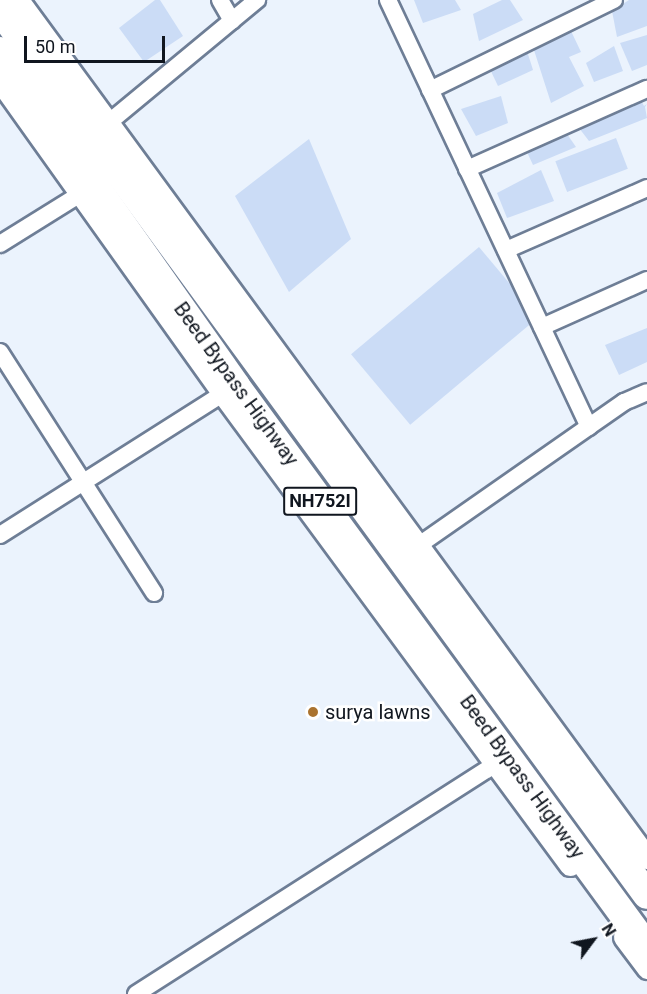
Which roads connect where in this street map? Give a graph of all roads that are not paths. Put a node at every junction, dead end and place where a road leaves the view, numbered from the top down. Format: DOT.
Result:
graph roads {
  1 [pos="219,0"];
  2 [pos="257,0"];
  3 [pos="388,0"];
  4 [pos="614,0"];
  5 [pos="8,9"];
  6 [pos="232,21"];
  7 [pos="0,51"];
  8 [pos="0,81"];
  9 [pos="647,88"];
  10 [pos="430,90"];
  11 [pos="107,124"];
  12 [pos="467,169"];
  13 [pos="647,188"];
  14 [pos="82,193"];
  15 [pos="0,244"];
  16 [pos="506,250"];
  17 [pos="647,280"];
  18 [pos="542,327"];
  19 [pos="0,352"];
  20 [pos="230,390"];
  21 [pos="647,392"];
  22 [pos="589,427"];
  23 [pos="82,483"];
  24 [pos="1,532"];
  25 [pos="410,552"];
  26 [pos="154,593"];
  27 [pos="501,761"];
  28 [pos="647,858"];
  29 [pos="647,895"];
  30 [pos="647,947"];
  31 [pos="647,968"];
  32 [pos="136,994"];
  1 -- 6 [label="street"];
  2 -- 6 [label="street"];
  3 -- 10 [label="street"];
  4 -- 10 [label="street"];
  5 -- 11 [label="street"];
  5 -- 25 [label="highway, Beed Bypass Highway / NH752I"];
  6 -- 11 [label="street"];
  7 -- 20 [label="highway, Beed Bypass Highway / NH752I"];
  8 -- 14 [label="street"];
  9 -- 12 [label="street"];
  10 -- 12 [label="street"];
  11 -- 25 [label="street"];
  12 -- 16 [label="street"];
  13 -- 16 [label="street"];
  14 -- 15 [label="street"];
  14 -- 20 [label="street"];
  16 -- 18 [label="street"];
  17 -- 18 [label="street"];
  18 -- 22 [label="street"];
  19 -- 23 [label="street"];
  20 -- 23 [label="street"];
  20 -- 27 [label="highway, Beed Bypass Highway / NH752I"];
  21 -- 22 [label="street"];
  22 -- 25 [label="street"];
  23 -- 24 [label="street"];
  23 -- 26 [label="street"];
  25 -- 28 [label="street"];
  25 -- 29 [label="highway, Beed Bypass Highway / NH752I"];
  27 -- 30 [label="highway, Beed Bypass Highway / NH752I"];
  27 -- 31 [label="street"];
  27 -- 32 [label="street"];
}
